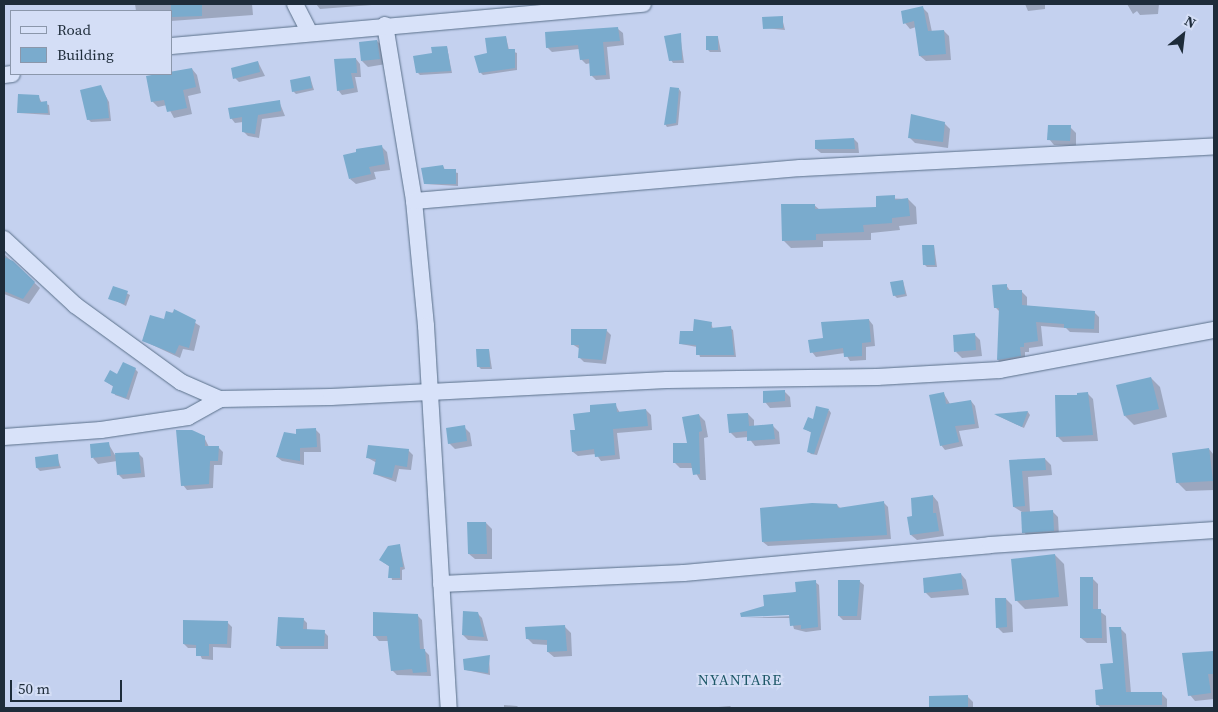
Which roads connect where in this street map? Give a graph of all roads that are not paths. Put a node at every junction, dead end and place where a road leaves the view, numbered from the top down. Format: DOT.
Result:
graph roads {
  1 [pos="295,4"];
  2 [pos="643,4"];
  3 [pos="385,25"];
  4 [pos="308,32"];
  5 [pos="172,46"];
  6 [pos="1214,146"];
  7 [pos="414,201"];
  8 [pos="4,239"];
  9 [pos="1214,330"];
  10 [pos="430,394"];
  11 [pos="220,398"];
  12 [pos="4,437"];
  13 [pos="1214,530"];
  14 [pos="441,584"];
  15 [pos="449,708"];
  1 -- 4 [label="street"];
  2 -- 3 [label="street"];
  3 -- 4 [label="street"];
  3 -- 7 [label="street"];
  4 -- 5 [label="street"];
  6 -- 7 [label="street"];
  7 -- 10 [label="street"];
  8 -- 11 [label="street"];
  9 -- 10 [label="street"];
  10 -- 11 [label="street"];
  10 -- 14 [label="street"];
  11 -- 12 [label="street"];
  13 -- 14 [label="street"];
  14 -- 15 [label="street"];
}
